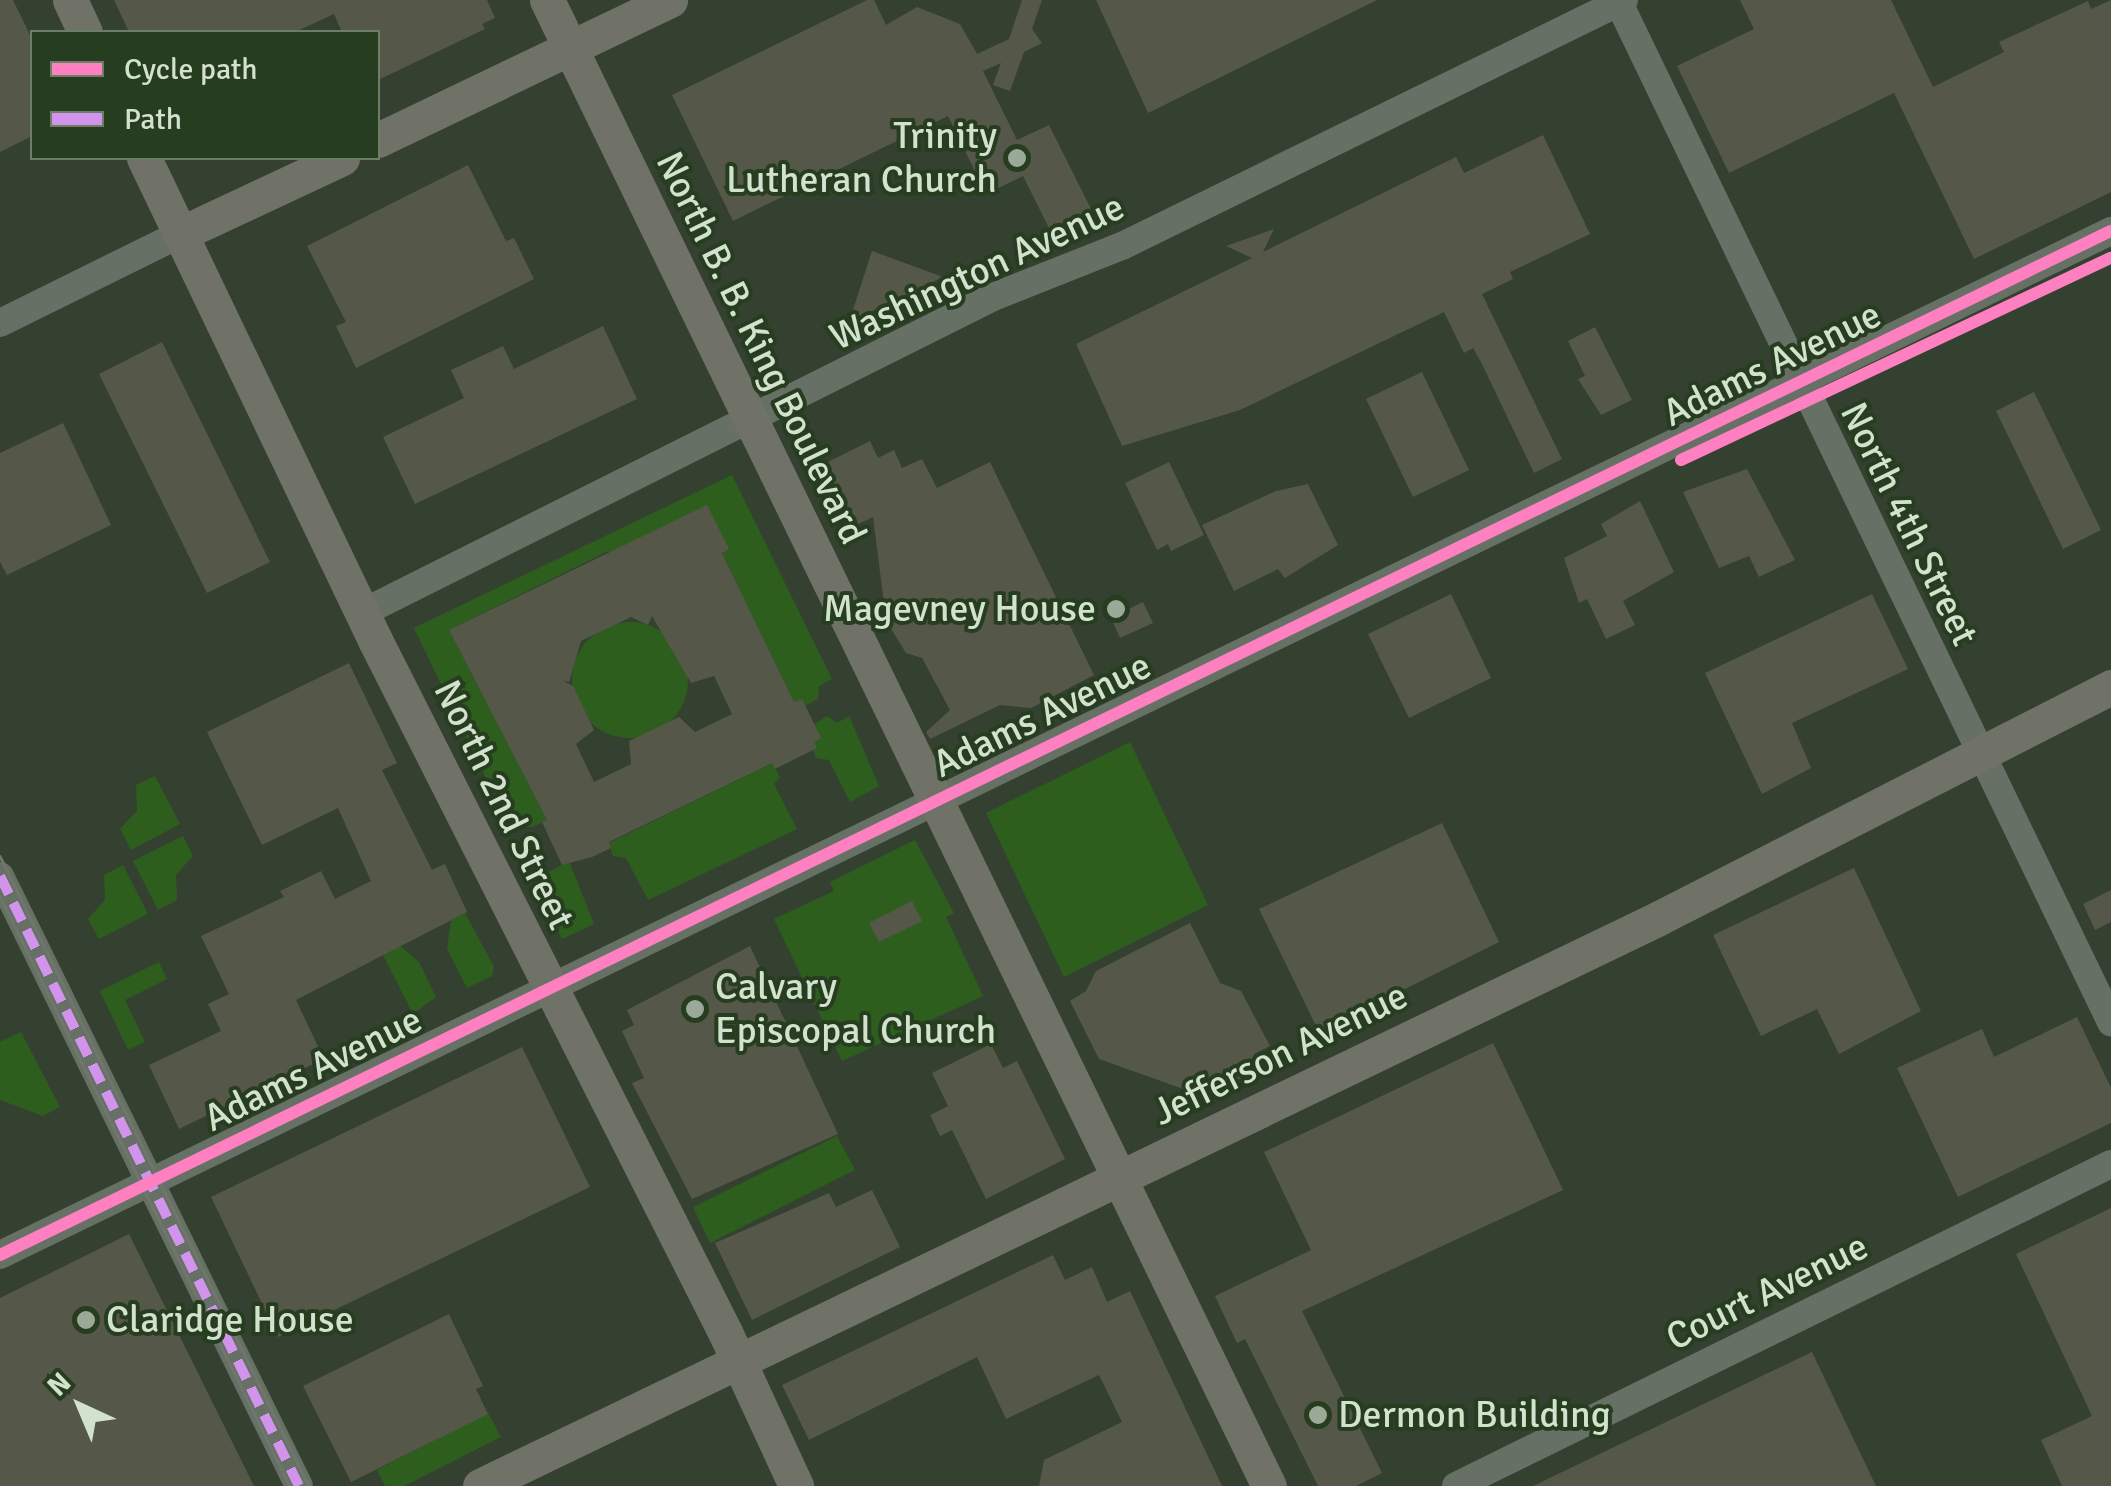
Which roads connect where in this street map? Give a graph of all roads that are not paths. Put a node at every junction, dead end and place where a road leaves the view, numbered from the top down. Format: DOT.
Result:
graph roads {
  1 [pos="70,0"];
  2 [pos="547,0"];
  3 [pos="670,0"];
  4 [pos="1622,2"];
  5 [pos="84,30"];
  6 [pos="570,47"];
  7 [pos="380,139"];
  8 [pos="145,160"];
  9 [pos="338,160"];
  10 [pos="2111,231"];
  11 [pos="180,234"];
  12 [pos="0,323"];
  13 [pos="1798,384"];
  14 [pos="749,423"];
  15 [pos="362,613"];
  16 [pos="2111,687"];
  17 [pos="1986,753"];
  18 [pos="932,801"];
  19 [pos="0,876"];
  20 [pos="547,989"];
  21 [pos="2111,1022"];
  22 [pos="2111,1164"];
  23 [pos="1120,1179"];
  24 [pos="149,1182"];
  25 [pos="0,1255"];
  26 [pos="738,1360"];
  27 [pos="299,1486"];
  28 [pos="480,1486"];
  29 [pos="796,1486"];
  30 [pos="1269,1486"];
  31 [pos="1456,1486"];
  1 -- 5 [label="main road"];
  2 -- 6 [label="main road, North B. B. King Boulevard"];
  3 -- 6 [label="main road"];
  4 -- 13 [label="street, North 4th Street"];
  4 -- 14 [label="street, Washington Avenue"];
  6 -- 7 [label="main road"];
  6 -- 14 [label="main road, North B. B. King Boulevard"];
  8 -- 11 [label="main road, North 2nd Street"];
  9 -- 11 [label="main road"];
  10 -- 13 [label="street, Adams Avenue"];
  11 -- 12 [label="street"];
  11 -- 15 [label="main road, North 2nd Street"];
  13 -- 17 [label="street, North 4th Street"];
  13 -- 18 [label="street, Adams Avenue"];
  14 -- 15 [label="street, Washington Avenue"];
  14 -- 18 [label="main road, North B. B. King Boulevard"];
  15 -- 20 [label="main road, North 2nd Street"];
  16 -- 17 [label="main road, Jefferson Avenue"];
  17 -- 21 [label="street, North 4th Street"];
  17 -- 23 [label="main road, Jefferson Avenue"];
  18 -- 20 [label="street, Adams Avenue"];
  18 -- 23 [label="main road, North B. B. King Boulevard"];
  19 -- 24 [label="street"];
  20 -- 24 [label="street, Adams Avenue"];
  20 -- 26 [label="main road, North 2nd Street"];
  22 -- 31 [label="street, Court Avenue"];
  23 -- 26 [label="main road, Jefferson Avenue"];
  23 -- 30 [label="main road, North B. B. King Boulevard"];
  24 -- 25 [label="street, Adams Avenue"];
  24 -- 27 [label="street"];
  26 -- 28 [label="main road, Jefferson Avenue"];
  26 -- 29 [label="main road, North 2nd Street"];
}
